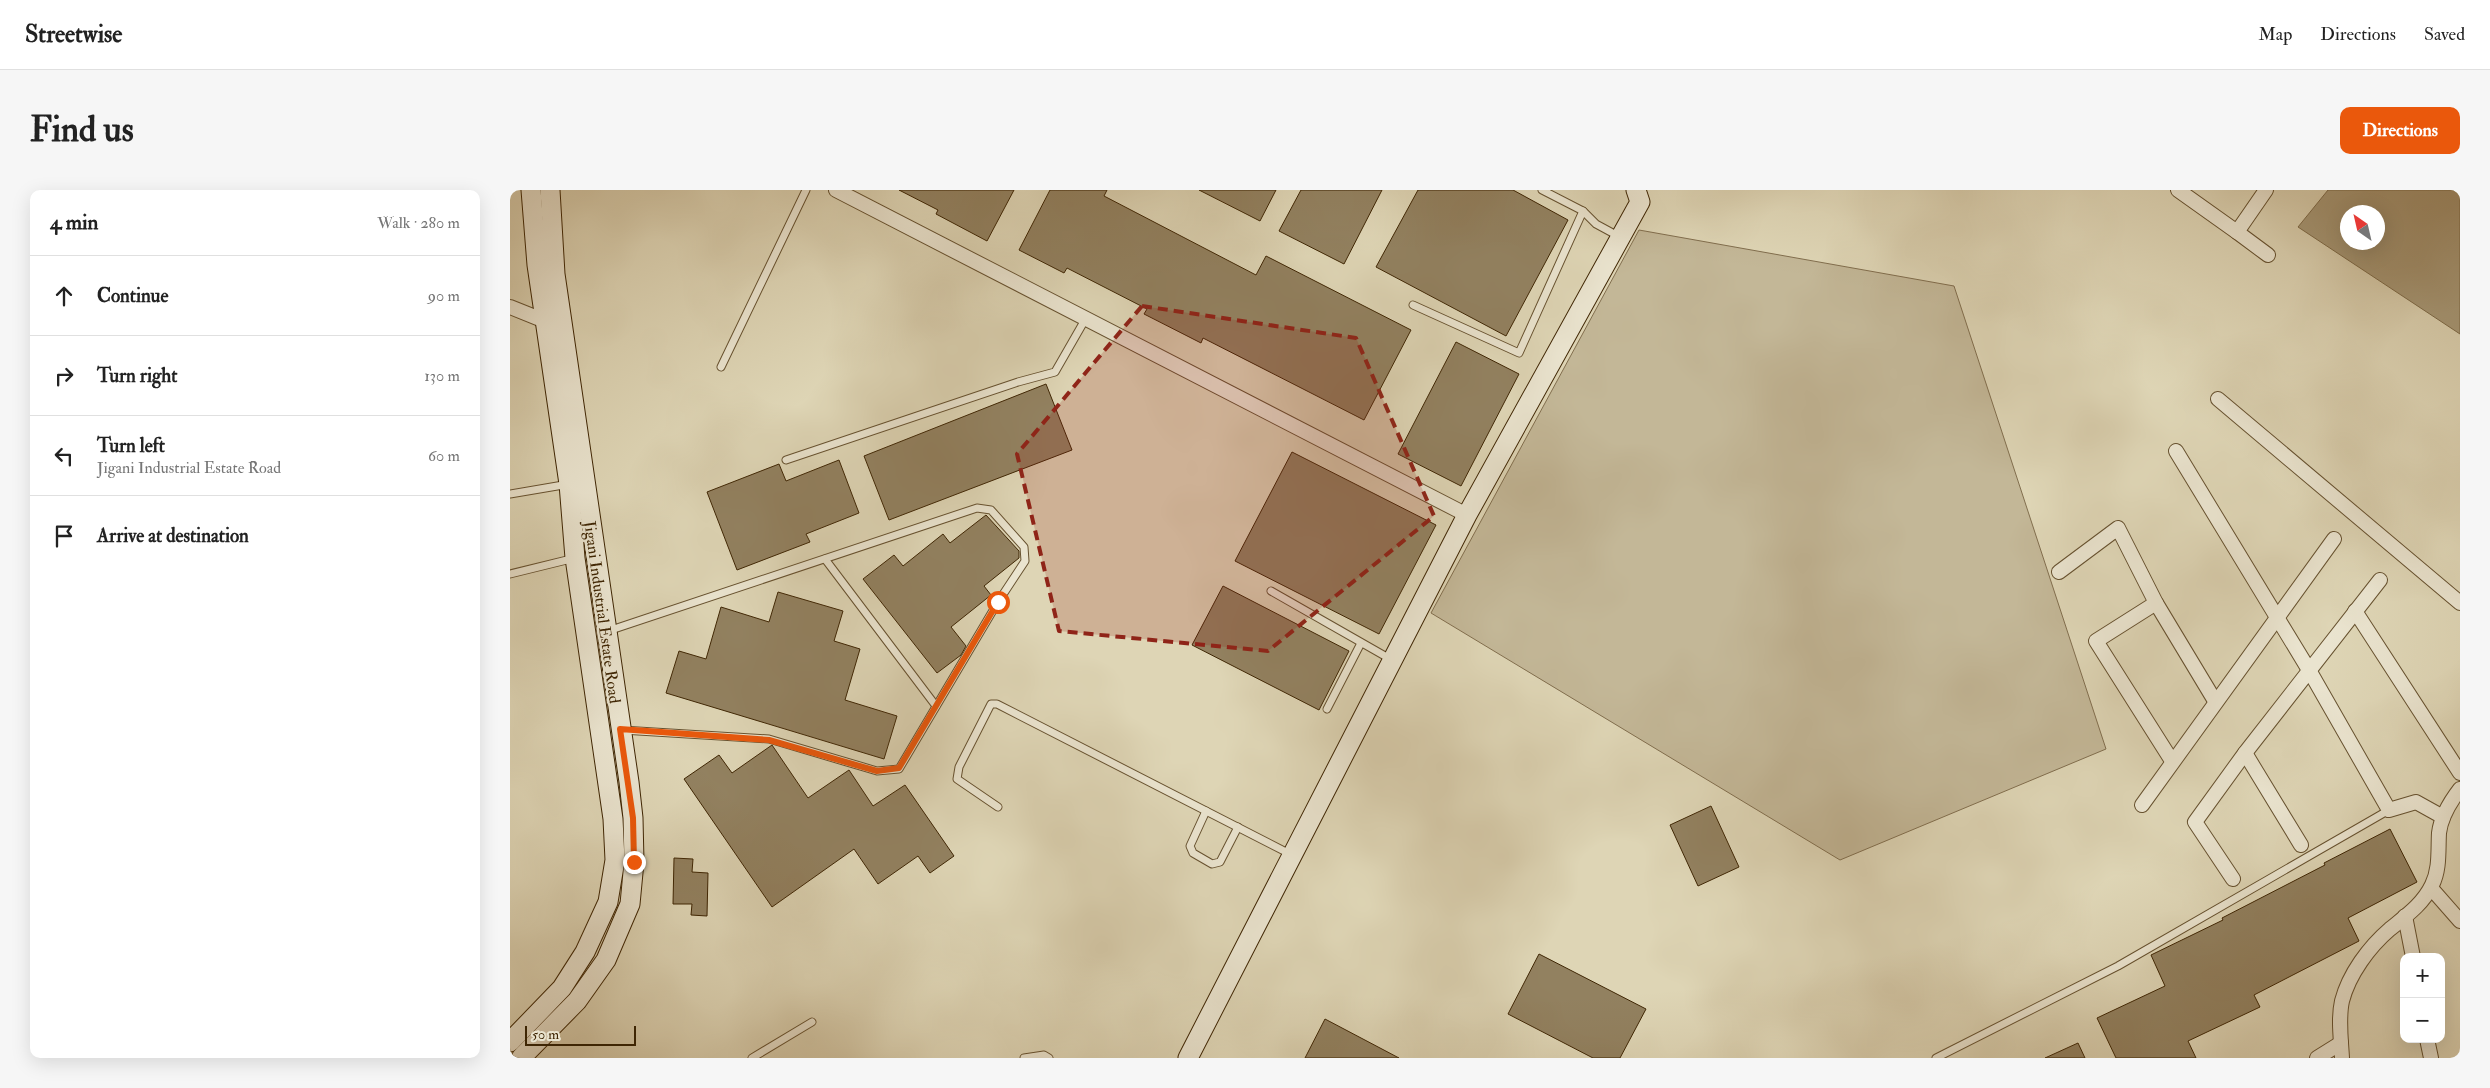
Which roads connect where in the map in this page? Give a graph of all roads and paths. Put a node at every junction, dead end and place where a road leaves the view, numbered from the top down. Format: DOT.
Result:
graph roads {
  1 [pos="531,190"];
  2 [pos="550,190"];
  3 [pos="806,190"];
  4 [pos="836,190"];
  5 [pos="1542,190"];
  6 [pos="1636,190"];
  7 [pos="2178,190"];
  8 [pos="2266,190"];
  9 [pos="1583,211"];
  10 [pos="2237,232"];
  11 [pos="1620,237"];
  12 [pos="2268,255"];
  13 [pos="1413,305"];
  14 [pos="510,307"];
  15 [pos="1086,318"];
  16 [pos="545,321"];
  17 [pos="721,367"];
  18 [pos="2218,399"];
  19 [pos="2176,451"];
  20 [pos="786,460"];
  21 [pos="570,484"];
  22 [pos="510,494"];
  23 [pos="1467,515"];
  24 [pos="2334,539"];
  25 [pos="576,558"];
  26 [pos="825,559"];
  27 [pos="2058,572"];
  28 [pos="510,574"];
  29 [pos="2380,580"];
  30 [pos="1271,591"];
  31 [pos="2156,603"];
  32 [pos="2460,603"];
  33 [pos="2355,611"];
  34 [pos="2277,617"];
  35 [pos="605,632"];
  36 [pos="1361,643"];
  37 [pos="1392,660"];
  38 [pos="2309,670"];
  39 [pos="2215,701"];
  40 [pos="936,706"];
  41 [pos="1327,709"];
  42 [pos="620,729"];
  43 [pos="2244,753"];
  44 [pos="2172,760"];
  45 [pos="2460,772"];
  46 [pos="2460,789"];
  47 [pos="2142,805"];
  48 [pos="998,807"];
  49 [pos="2388,810"];
  50 [pos="1206,811"];
  51 [pos="2443,817"];
  52 [pos="633,818"];
  53 [pos="613,819"];
  54 [pos="1238,827"];
  55 [pos="2301,845"];
  56 [pos="1292,855"];
  57 [pos="2233,880"];
  58 [pos="2431,888"];
  59 [pos="2406,916"];
  60 [pos="2460,921"];
  61 [pos="2412,953"];
  62 [pos="812,1022"];
  63 [pos="510,1042"];
  64 [pos="2428,1043"];
  65 [pos="2341,1044"];
  66 [pos="521,1058"];
  67 [pos="752,1058"];
  68 [pos="1024,1058"];
  69 [pos="1049,1058"];
  70 [pos="1188,1058"];
  71 [pos="1936,1058"];
  72 [pos="2317,1058"];
  73 [pos="2342,1058"];
  74 [pos="2431,1058"];
  1 -- 16 [label="main road, Jigani Industrial Estate Road"];
  2 -- 35 [label="main road, Jigani Industrial Estate Road"];
  3 -- 17 [label="lane"];
  4 -- 15 [label="street"];
  5 -- 9 [label="lane"];
  6 -- 11 [label="main road"];
  7 -- 10 [label="street"];
  8 -- 10 [label="street"];
  9 -- 11 [label="lane"];
  9 -- 13 [label="lane"];
  10 -- 12 [label="street"];
  11 -- 23 [label="main road"];
  14 -- 16 [label="street"];
  15 -- 20 [label="lane"];
  15 -- 23 [label="street"];
  16 -- 21 [label="main road, Jigani Industrial Estate Road"];
  18 -- 32 [label="street"];
  19 -- 34 [label="street"];
  21 -- 22 [label="lane"];
  21 -- 25 [label="main road, Jigani Industrial Estate Road"];
  23 -- 37 [label="main road"];
  24 -- 34 [label="street"];
  25 -- 28 [label="lane"];
  25 -- 53 [label="main road, Jigani Industrial Estate Road"];
  26 -- 35 [label="lane"];
  26 -- 40 [label="lane"];
  26 -- 40 [label="lane"];
  27 -- 31 [label="street"];
  29 -- 33 [label="street"];
  30 -- 36 [label="lane"];
  31 -- 39 [label="street"];
  31 -- 44 [label="street"];
  33 -- 38 [label="street"];
  33 -- 45 [label="street"];
  34 -- 38 [label="street"];
  34 -- 39 [label="street"];
  35 -- 42 [label="main road, Jigani Industrial Estate Road"];
  36 -- 37 [label="lane"];
  36 -- 41 [label="lane"];
  37 -- 56 [label="main road"];
  38 -- 43 [label="street"];
  38 -- 49 [label="street"];
  39 -- 44 [label="street"];
  40 -- 42 [label="lane"];
  42 -- 52 [label="main road, Jigani Industrial Estate Road"];
  43 -- 55 [label="street"];
  43 -- 57 [label="street"];
  44 -- 47 [label="street"];
  46 -- 51 [label="street"];
  48 -- 50 [label="lane"];
  49 -- 51 [label="street"];
  49 -- 71 [label="lane"];
  50 -- 54 [label="lane"];
  50 -- 54 [label="lane"];
  51 -- 58 [label="street"];
  52 -- 53 [label="main road"];
  52 -- 66 [label="main road, Jigani Industrial Estate Road"];
  53 -- 63 [label="main road, Jigani Industrial Estate Road"];
  54 -- 56 [label="lane"];
  56 -- 70 [label="main road"];
  58 -- 59 [label="street"];
  58 -- 60 [label="street"];
  59 -- 61 [label="street"];
  59 -- 65 [label="street"];
  62 -- 67 [label="lane"];
  64 -- 74 [label="street"];
  65 -- 72 [label="street"];
  65 -- 73 [label="street"];
  68 -- 69 [label="lane"];
}
